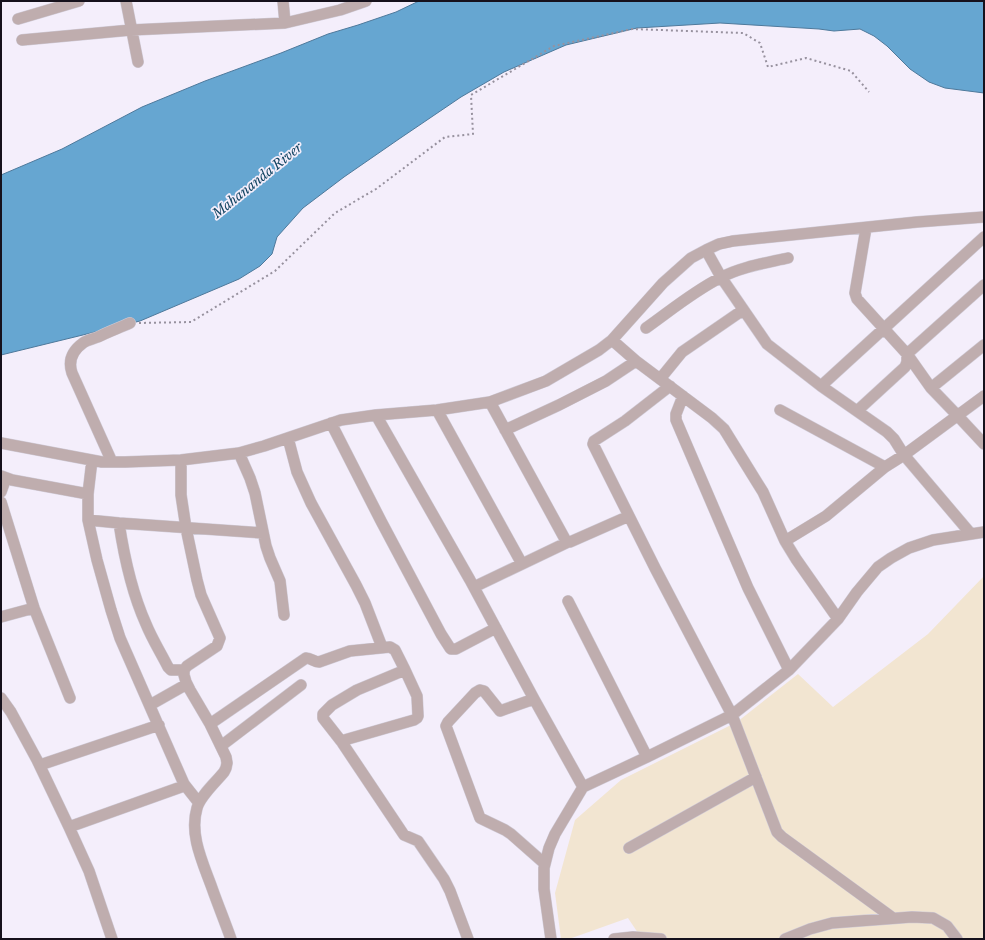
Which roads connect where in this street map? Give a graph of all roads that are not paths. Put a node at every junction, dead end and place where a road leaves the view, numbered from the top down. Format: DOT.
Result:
graph roads {
  1 [pos="79,1"];
  2 [pos="126,1"];
  3 [pos="283,1"];
  4 [pos="366,1"];
  5 [pos="18,19"];
  6 [pos="285,23"];
  7 [pos="132,30"];
  8 [pos="22,40"];
  9 [pos="138,62"];
  10 [pos="984,217"];
  11 [pos="866,228"];
  12 [pos="984,237"];
  13 [pos="706,250"];
  14 [pos="788,258"];
  15 [pos="721,277"];
  16 [pos="984,285"];
  17 [pos="743,310"];
  18 [pos="130,323"];
  19 [pos="646,328"];
  20 [pos="884,328"];
  21 [pos="612,340"];
  22 [pos="984,345"];
  23 [pos="907,354"];
  24 [pos="636,361"];
  25 [pos="660,379"];
  26 [pos="670,386"];
  27 [pos="821,386"];
  28 [pos="931,388"];
  29 [pos="683,396"];
  30 [pos="984,396"];
  31 [pos="490,402"];
  32 [pos="437,410"];
  33 [pos="780,410"];
  34 [pos="857,411"];
  35 [pos="376,415"];
  36 [pos="957,415"];
  37 [pos="331,423"];
  38 [pos="505,430"];
  39 [pos="288,438"];
  40 [pos="1,443"];
  41 [pos="984,444"];
  42 [pos="239,454"];
  43 [pos="904,455"];
  44 [pos="92,460"];
  45 [pos="181,460"];
  46 [pos="112,462"];
  47 [pos="885,467"];
  48 [pos="3,477"];
  49 [pos="1,492"];
  50 [pos="88,494"];
  51 [pos="1,502"];
  52 [pos="629,516"];
  53 [pos="88,520"];
  54 [pos="119,523"];
  55 [pos="186,528"];
  56 [pos="984,532"];
  57 [pos="263,533"];
  58 [pos="971,534"];
  59 [pos="785,541"];
  60 [pos="568,542"];
  61 [pos="522,564"];
  62 [pos="474,587"];
  63 [pos="568,601"];
  64 [pos="34,608"];
  65 [pos="284,615"];
  66 [pos="1,617"];
  67 [pos="838,619"];
  68 [pos="496,628"];
  69 [pos="382,648"];
  70 [pos="184,670"];
  71 [pos="405,670"];
  72 [pos="789,670"];
  73 [pos="188,684"];
  74 [pos="301,685"];
  75 [pos="1,698"];
  76 [pos="70,698"];
  77 [pos="534,699"];
  78 [pos="150,705"];
  79 [pos="732,715"];
  80 [pos="159,724"];
  81 [pos="210,724"];
  82 [pos="341,741"];
  83 [pos="221,746"];
  84 [pos="647,757"];
  85 [pos="40,765"];
  86 [pos="756,777"];
  87 [pos="184,784"];
  88 [pos="583,787"];
  89 [pos="199,803"];
  90 [pos="69,827"];
  91 [pos="629,848"];
  92 [pos="545,864"];
  93 [pos="892,918"];
  94 [pos="112,939"];
  95 [pos="231,939"];
  96 [pos="468,939"];
  97 [pos="551,939"];
  98 [pos="614,939"];
  99 [pos="661,939"];
  100 [pos="785,939"];
  101 [pos="957,939"];
  1 -- 5 [label="street"];
  2 -- 7 [label="street"];
  3 -- 6 [label="street"];
  4 -- 6 [label="street"];
  6 -- 7 [label="street"];
  7 -- 8 [label="street"];
  7 -- 9 [label="street"];
  10 -- 11 [label="street"];
  11 -- 13 [label="street"];
  11 -- 20 [label="street"];
  12 -- 20 [label="street"];
  13 -- 15 [label="street"];
  13 -- 21 [label="street"];
  14 -- 15 [label="street"];
  15 -- 17 [label="street"];
  15 -- 19 [label="street"];
  16 -- 23 [label="street"];
  17 -- 25 [label="street"];
  17 -- 27 [label="street"];
  18 -- 46 [label="street"];
  20 -- 23 [label="street"];
  20 -- 27 [label="street"];
  21 -- 24 [label="street"];
  21 -- 31 [label="street"];
  22 -- 28 [label="street"];
  23 -- 28 [label="street"];
  23 -- 34 [label="street"];
  24 -- 25 [label="street"];
  24 -- 38 [label="street"];
  25 -- 26 [label="street"];
  26 -- 29 [label="street"];
  26 -- 52 [label="street"];
  27 -- 34 [label="street"];
  28 -- 36 [label="street"];
  29 -- 59 [label="street"];
  29 -- 72 [label="street"];
  30 -- 36 [label="street"];
  31 -- 32 [label="street"];
  31 -- 38 [label="street"];
  32 -- 35 [label="street"];
  32 -- 61 [label="street"];
  33 -- 47 [label="street"];
  34 -- 43 [label="street"];
  35 -- 37 [label="street"];
  35 -- 62 [label="street"];
  36 -- 41 [label="street"];
  36 -- 43 [label="street"];
  37 -- 39 [label="street"];
  37 -- 68 [label="street"];
  38 -- 60 [label="street"];
  39 -- 42 [label="street"];
  39 -- 69 [label="street"];
  40 -- 44 [label="street"];
  42 -- 45 [label="street"];
  42 -- 57 [label="street"];
  43 -- 47 [label="street"];
  43 -- 58 [label="street"];
  44 -- 46 [label="street"];
  44 -- 50 [label="street"];
  45 -- 46 [label="street"];
  45 -- 55 [label="street"];
  47 -- 59 [label="street"];
  48 -- 49 [label="street"];
  48 -- 50 [label="street"];
  50 -- 53 [label="street"];
  51 -- 64 [label="street"];
  52 -- 60 [label="street"];
  52 -- 79 [label="street"];
  53 -- 54 [label="street"];
  53 -- 78 [label="street"];
  54 -- 55 [label="street"];
  54 -- 70 [label="street"];
  55 -- 57 [label="street"];
  55 -- 70 [label="street"];
  56 -- 58 [label="street"];
  57 -- 65 [label="street"];
  58 -- 67 [label="street"];
  59 -- 67 [label="street"];
  60 -- 61 [label="street"];
  61 -- 62 [label="street"];
  62 -- 68 [label="street"];
  63 -- 84 [label="street"];
  64 -- 66 [label="street"];
  64 -- 76 [label="street"];
  67 -- 72 [label="street"];
  68 -- 77 [label="street"];
  69 -- 71 [label="street"];
  69 -- 81 [label="street"];
  70 -- 73 [label="street"];
  71 -- 82 [label="street"];
  71 -- 82 [label="street"];
  72 -- 79 [label="street"];
  73 -- 78 [label="street"];
  73 -- 81 [label="street"];
  74 -- 83 [label="street"];
  75 -- 85 [label="street"];
  77 -- 88 [label="street"];
  77 -- 92 [label="street"];
  78 -- 80 [label="street"];
  79 -- 84 [label="street"];
  79 -- 86 [label="street"];
  80 -- 85 [label="street"];
  80 -- 87 [label="street"];
  81 -- 83 [label="street"];
  82 -- 96 [label="street"];
  83 -- 89 [label="street"];
  84 -- 88 [label="street"];
  85 -- 90 [label="street"];
  86 -- 91 [label="street"];
  86 -- 93 [label="street"];
  87 -- 89 [label="street"];
  87 -- 90 [label="street"];
  88 -- 92 [label="street"];
  89 -- 95 [label="street"];
  90 -- 94 [label="street"];
  92 -- 97 [label="street"];
  93 -- 100 [label="street"];
  93 -- 101 [label="street"];
  98 -- 99 [label="street"];
}
